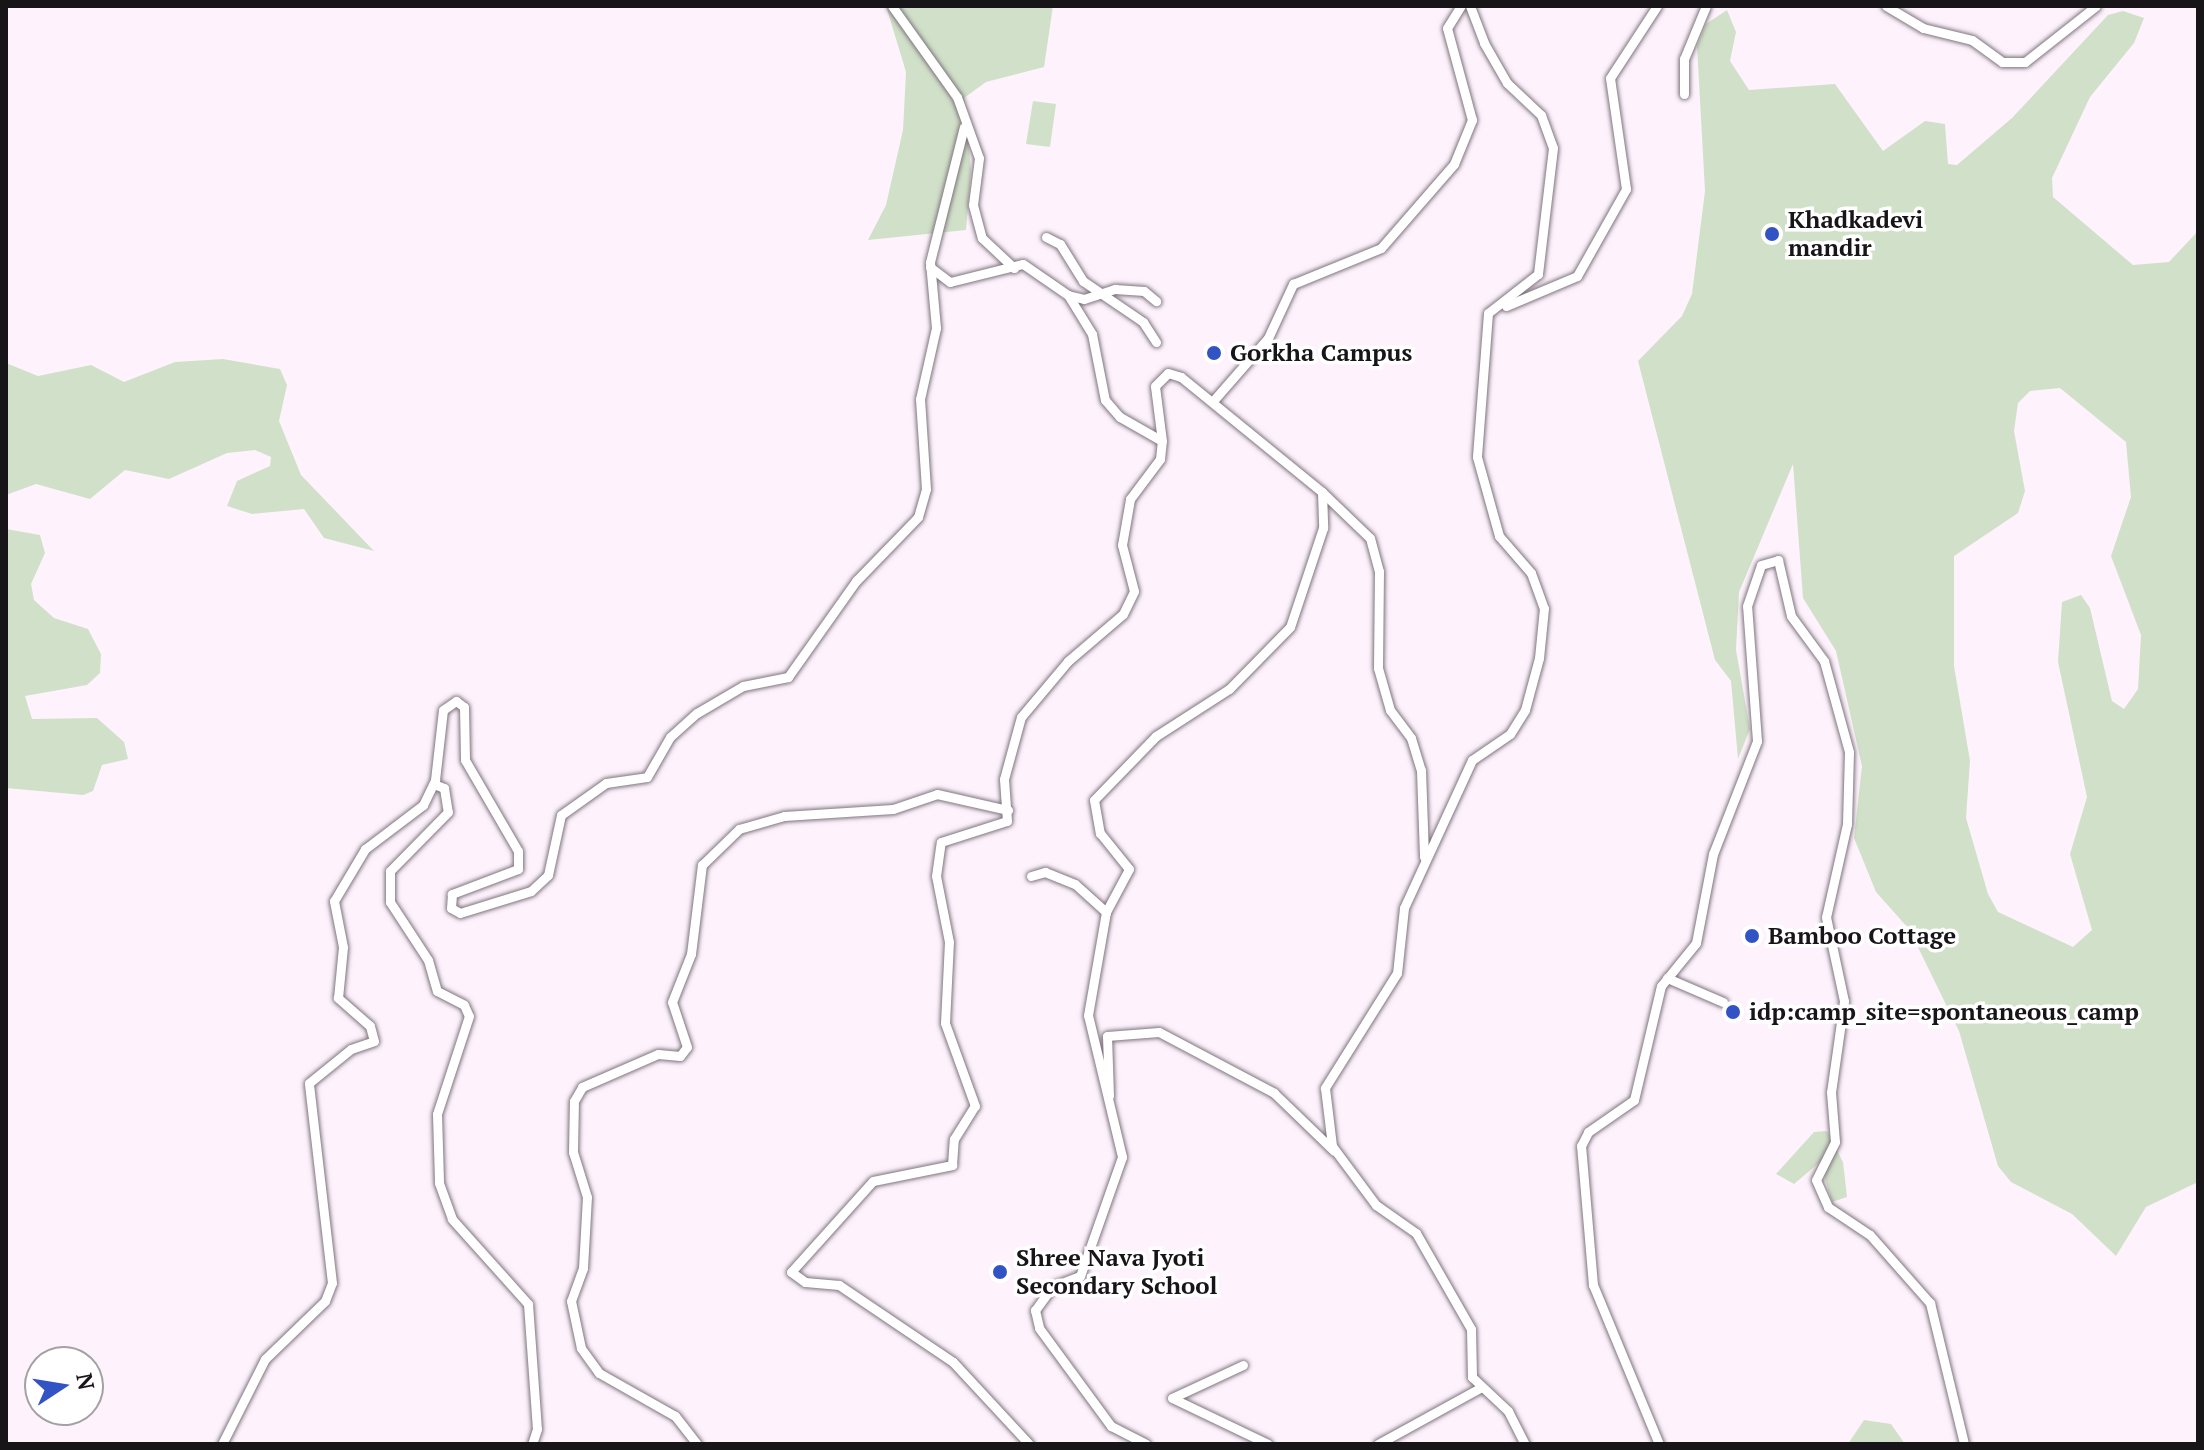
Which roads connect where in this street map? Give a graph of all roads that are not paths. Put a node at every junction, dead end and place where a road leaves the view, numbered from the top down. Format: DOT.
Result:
graph roads {
  1 [pos="892,6"];
  2 [pos="1461,6"];
  3 [pos="1470,6"];
  4 [pos="1657,6"];
  5 [pos="1706,6"];
  6 [pos="1886,6"];
  7 [pos="2096,6"];
  8 [pos="1684,94"];
  9 [pos="964,127"];
  10 [pos="1046,237"];
  11 [pos="930,267"];
  12 [pos="1014,268"];
  13 [pos="1098,293"];
  14 [pos="1068,295"];
  15 [pos="1156,301"];
  16 [pos="1488,313"];
  17 [pos="1156,342"];
  18 [pos="1213,401"];
  19 [pos="1162,441"];
  20 [pos="1322,492"];
  21 [pos="434,784"];
  22 [pos="1008,810"];
  23 [pos="1031,876"];
  24 [pos="1419,876"];
  25 [pos="1106,912"];
  26 [pos="1667,978"];
  27 [pos="1723,1002"];
  28 [pos="1108,1099"];
  29 [pos="1335,1152"];
  30 [pos="1243,1365"];
  31 [pos="1480,1388"];
  32 [pos="222,1444"];
  33 [pos="532,1444"];
  34 [pos="697,1444"];
  35 [pos="1029,1444"];
  36 [pos="1146,1444"];
  37 [pos="1268,1444"];
  38 [pos="1378,1444"];
  39 [pos="1525,1444"];
  40 [pos="1659,1444"];
  41 [pos="1964,1444"];
  1 -- 9 [label="street"];
  2 -- 18 [label="street"];
  3 -- 16 [label="street"];
  4 -- 16 [label="street"];
  5 -- 8 [label="street"];
  6 -- 7 [label="street"];
  9 -- 11 [label="street"];
  9 -- 12 [label="street"];
  10 -- 13 [label="street"];
  11 -- 12 [label="street"];
  11 -- 21 [label="street"];
  12 -- 14 [label="street"];
  13 -- 14 [label="street"];
  13 -- 15 [label="street"];
  13 -- 17 [label="street"];
  14 -- 19 [label="street"];
  16 -- 24 [label="street"];
  18 -- 19 [label="street"];
  18 -- 20 [label="street"];
  19 -- 22 [label="street"];
  20 -- 24 [label="street"];
  20 -- 25 [label="street"];
  21 -- 32 [label="street"];
  21 -- 33 [label="street"];
  22 -- 34 [label="street"];
  22 -- 35 [label="street"];
  23 -- 25 [label="street"];
  24 -- 29 [label="street"];
  25 -- 28 [label="street"];
  26 -- 27 [label="street"];
  26 -- 40 [label="street"];
  26 -- 41 [label="street"];
  28 -- 29 [label="street"];
  28 -- 36 [label="street"];
  29 -- 31 [label="street"];
  30 -- 37 [label="street"];
  31 -- 38 [label="street"];
  31 -- 39 [label="street"];
}
